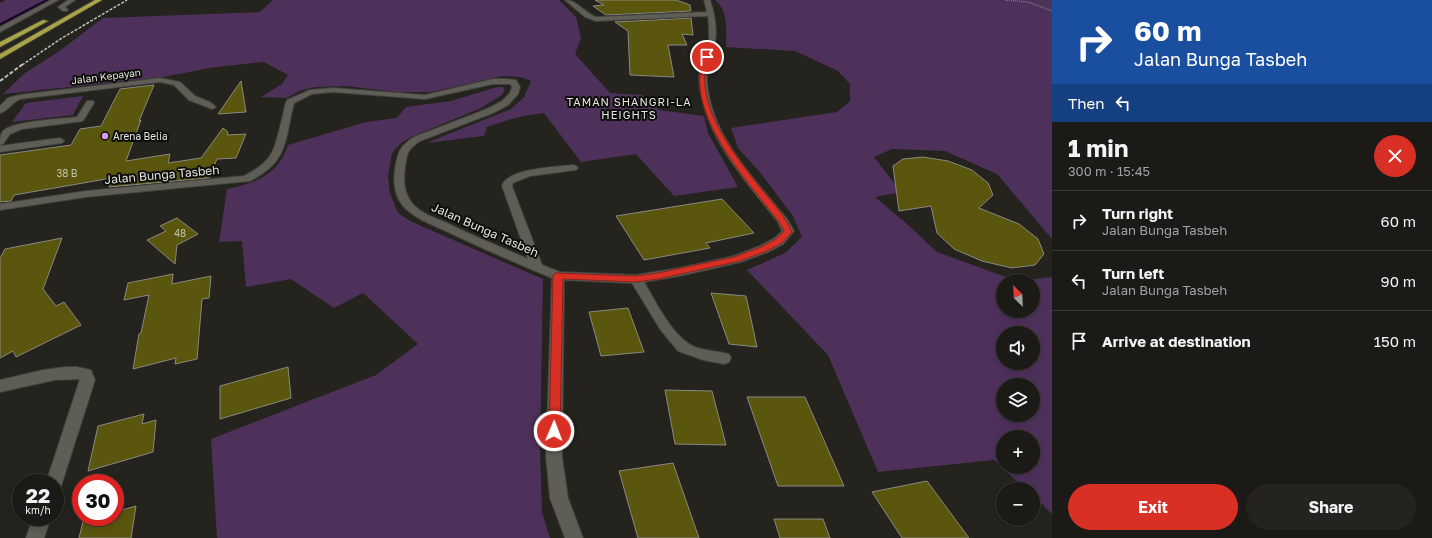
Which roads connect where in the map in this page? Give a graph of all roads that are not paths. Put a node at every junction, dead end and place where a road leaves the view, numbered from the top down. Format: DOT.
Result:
graph roads {
  1 [pos="55,0"];
  2 [pos="99,0"];
  3 [pos="568,0"];
  4 [pos="707,0"];
  5 [pos="75,2"];
  6 [pos="58,14"];
  7 [pos="710,14"];
  8 [pos="51,17"];
  9 [pos="0,30"];
  10 [pos="0,45"];
  11 [pos="0,57"];
  12 [pos="90,104"];
  13 [pos="212,107"];
  14 [pos="0,111"];
  15 [pos="58,141"];
  16 [pos="0,142"];
  17 [pos="0,149"];
  18 [pos="572,168"];
  19 [pos="0,207"];
  20 [pos="537,267"];
  21 [pos="558,276"];
  22 [pos="636,279"];
  23 [pos="724,358"];
  24 [pos="0,386"];
  25 [pos="57,474"];
  26 [pos="39,526"];
  27 [pos="35,538"];
  28 [pos="574,538"];
  1 -- 9 [label="street"];
  2 -- 11 [label="highway"];
  3 -- 7 [label="street"];
  4 -- 7 [label="street, Jalan Bunga Tasbeh"];
  5 -- 6 [label="highway"];
  7 -- 22 [label="street, Jalan Bunga Tasbeh"];
  8 -- 10 [label="highway"];
  12 -- 16 [label="street"];
  13 -- 14 [label="street, Jalan Kepayan"];
  15 -- 17 [label="street"];
  18 -- 20 [label="street"];
  19 -- 20 [label="street, Jalan Bunga Tasbeh"];
  20 -- 21 [label="street, Jalan Bunga Tasbeh"];
  21 -- 22 [label="street, Jalan Bunga Tasbeh"];
  21 -- 28 [label="street"];
  22 -- 23 [label="street"];
  24 -- 25 [label="street"];
  26 -- 27 [label="street"];
}
